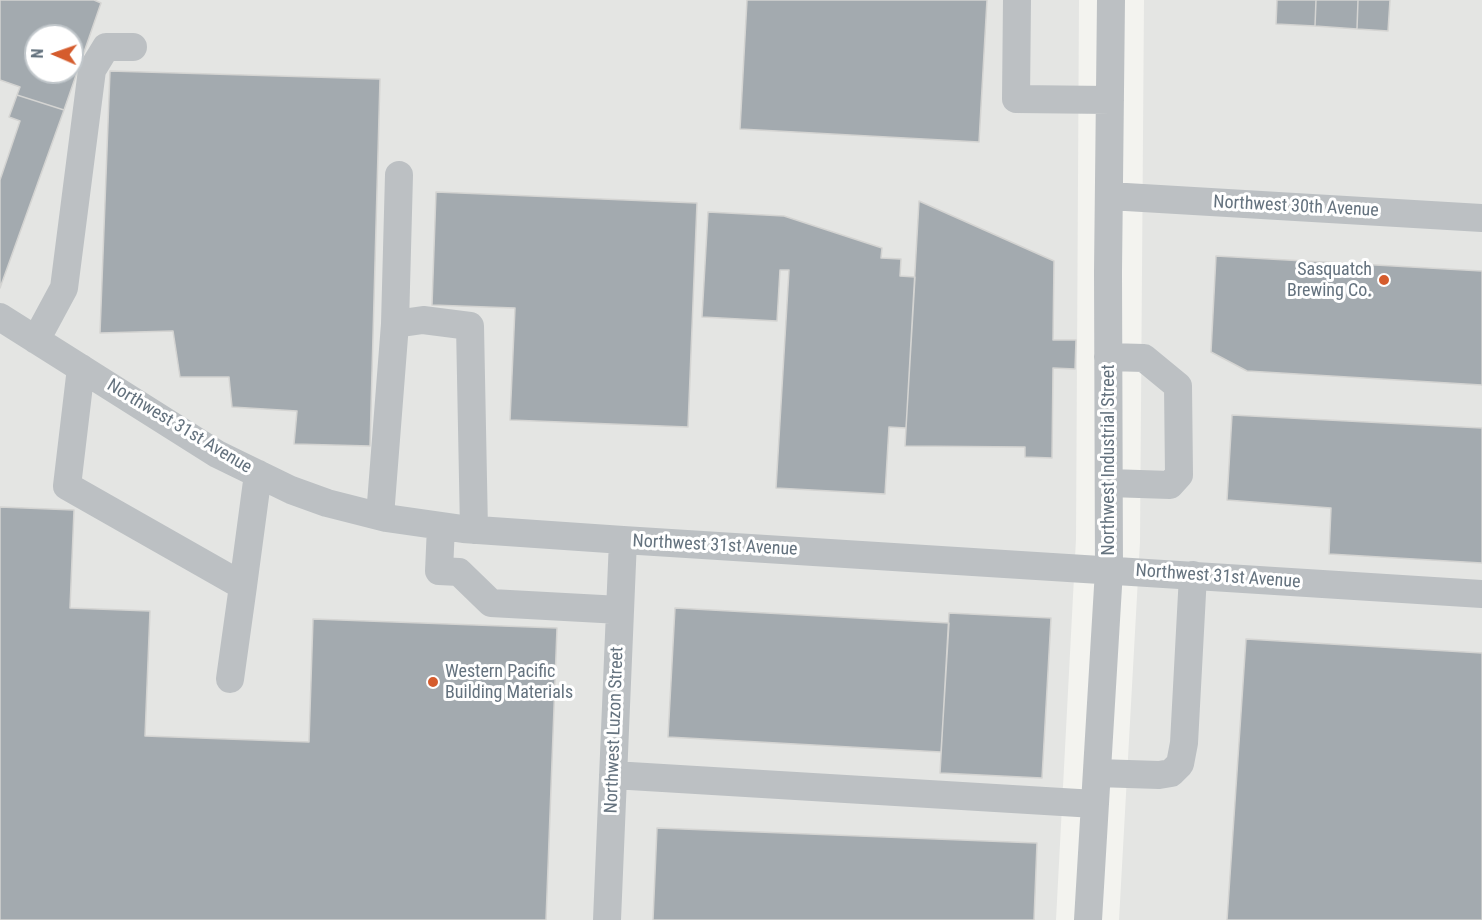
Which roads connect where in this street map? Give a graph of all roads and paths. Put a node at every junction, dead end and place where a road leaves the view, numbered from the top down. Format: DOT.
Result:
graph roads {
  1 [pos="1017,0"];
  2 [pos="1111,0"];
  3 [pos="133,47"];
  4 [pos="1110,100"];
  5 [pos="399,175"];
  6 [pos="1109,196"];
  7 [pos="1482,218"];
  8 [pos="0,317"];
  9 [pos="395,324"];
  10 [pos="36,339"];
  11 [pos="1108,357"];
  12 [pos="81,368"];
  13 [pos="258,474"];
  14 [pos="1109,483"];
  15 [pos="380,516"];
  16 [pos="441,526"];
  17 [pos="474,530"];
  18 [pos="622,540"];
  19 [pos="1109,570"];
  20 [pos="1193,575"];
  21 [pos="243,586"];
  22 [pos="1482,594"];
  23 [pos="620,610"];
  24 [pos="231,679"];
  25 [pos="1097,773"];
  26 [pos="613,775"];
  27 [pos="1095,804"];
  28 [pos="607,920"];
  29 [pos="1088,920"];
  1 -- 4 [label="street"];
  2 -- 4 [label="street, Northwest Industrial Street"];
  3 -- 10 [label="street"];
  4 -- 6 [label="street, Northwest Industrial Street"];
  5 -- 9 [label="street"];
  6 -- 7 [label="street, Northwest 30th Avenue"];
  6 -- 11 [label="street, Northwest Industrial Street"];
  8 -- 10 [label="street, Northwest 31st Avenue"];
  9 -- 15 [label="street"];
  9 -- 17 [label="street"];
  10 -- 12 [label="street, Northwest 31st Avenue"];
  11 -- 14 [label="street, Northwest Industrial Street"];
  11 -- 14 [label="street"];
  12 -- 13 [label="street, Northwest 31st Avenue"];
  12 -- 21 [label="street"];
  13 -- 15 [label="street, Northwest 31st Avenue"];
  13 -- 21 [label="street"];
  14 -- 19 [label="street, Northwest Industrial Street"];
  15 -- 16 [label="street, Northwest 31st Avenue"];
  16 -- 17 [label="street, Northwest 31st Avenue"];
  16 -- 23 [label="street"];
  17 -- 18 [label="street, Northwest 31st Avenue"];
  18 -- 19 [label="street, Northwest 31st Avenue"];
  18 -- 23 [label="street, Northwest Luzon Street"];
  19 -- 20 [label="street, Northwest 31st Avenue"];
  19 -- 25 [label="street, Northwest Industrial Street"];
  20 -- 22 [label="street, Northwest 31st Avenue"];
  20 -- 25 [label="street"];
  21 -- 24 [label="street"];
  23 -- 26 [label="street, Northwest Luzon Street"];
  25 -- 27 [label="street, Northwest Industrial Street"];
  26 -- 27 [label="street"];
  26 -- 28 [label="street, Northwest Luzon Street"];
  27 -- 29 [label="street, Northwest Industrial Street"];
}
